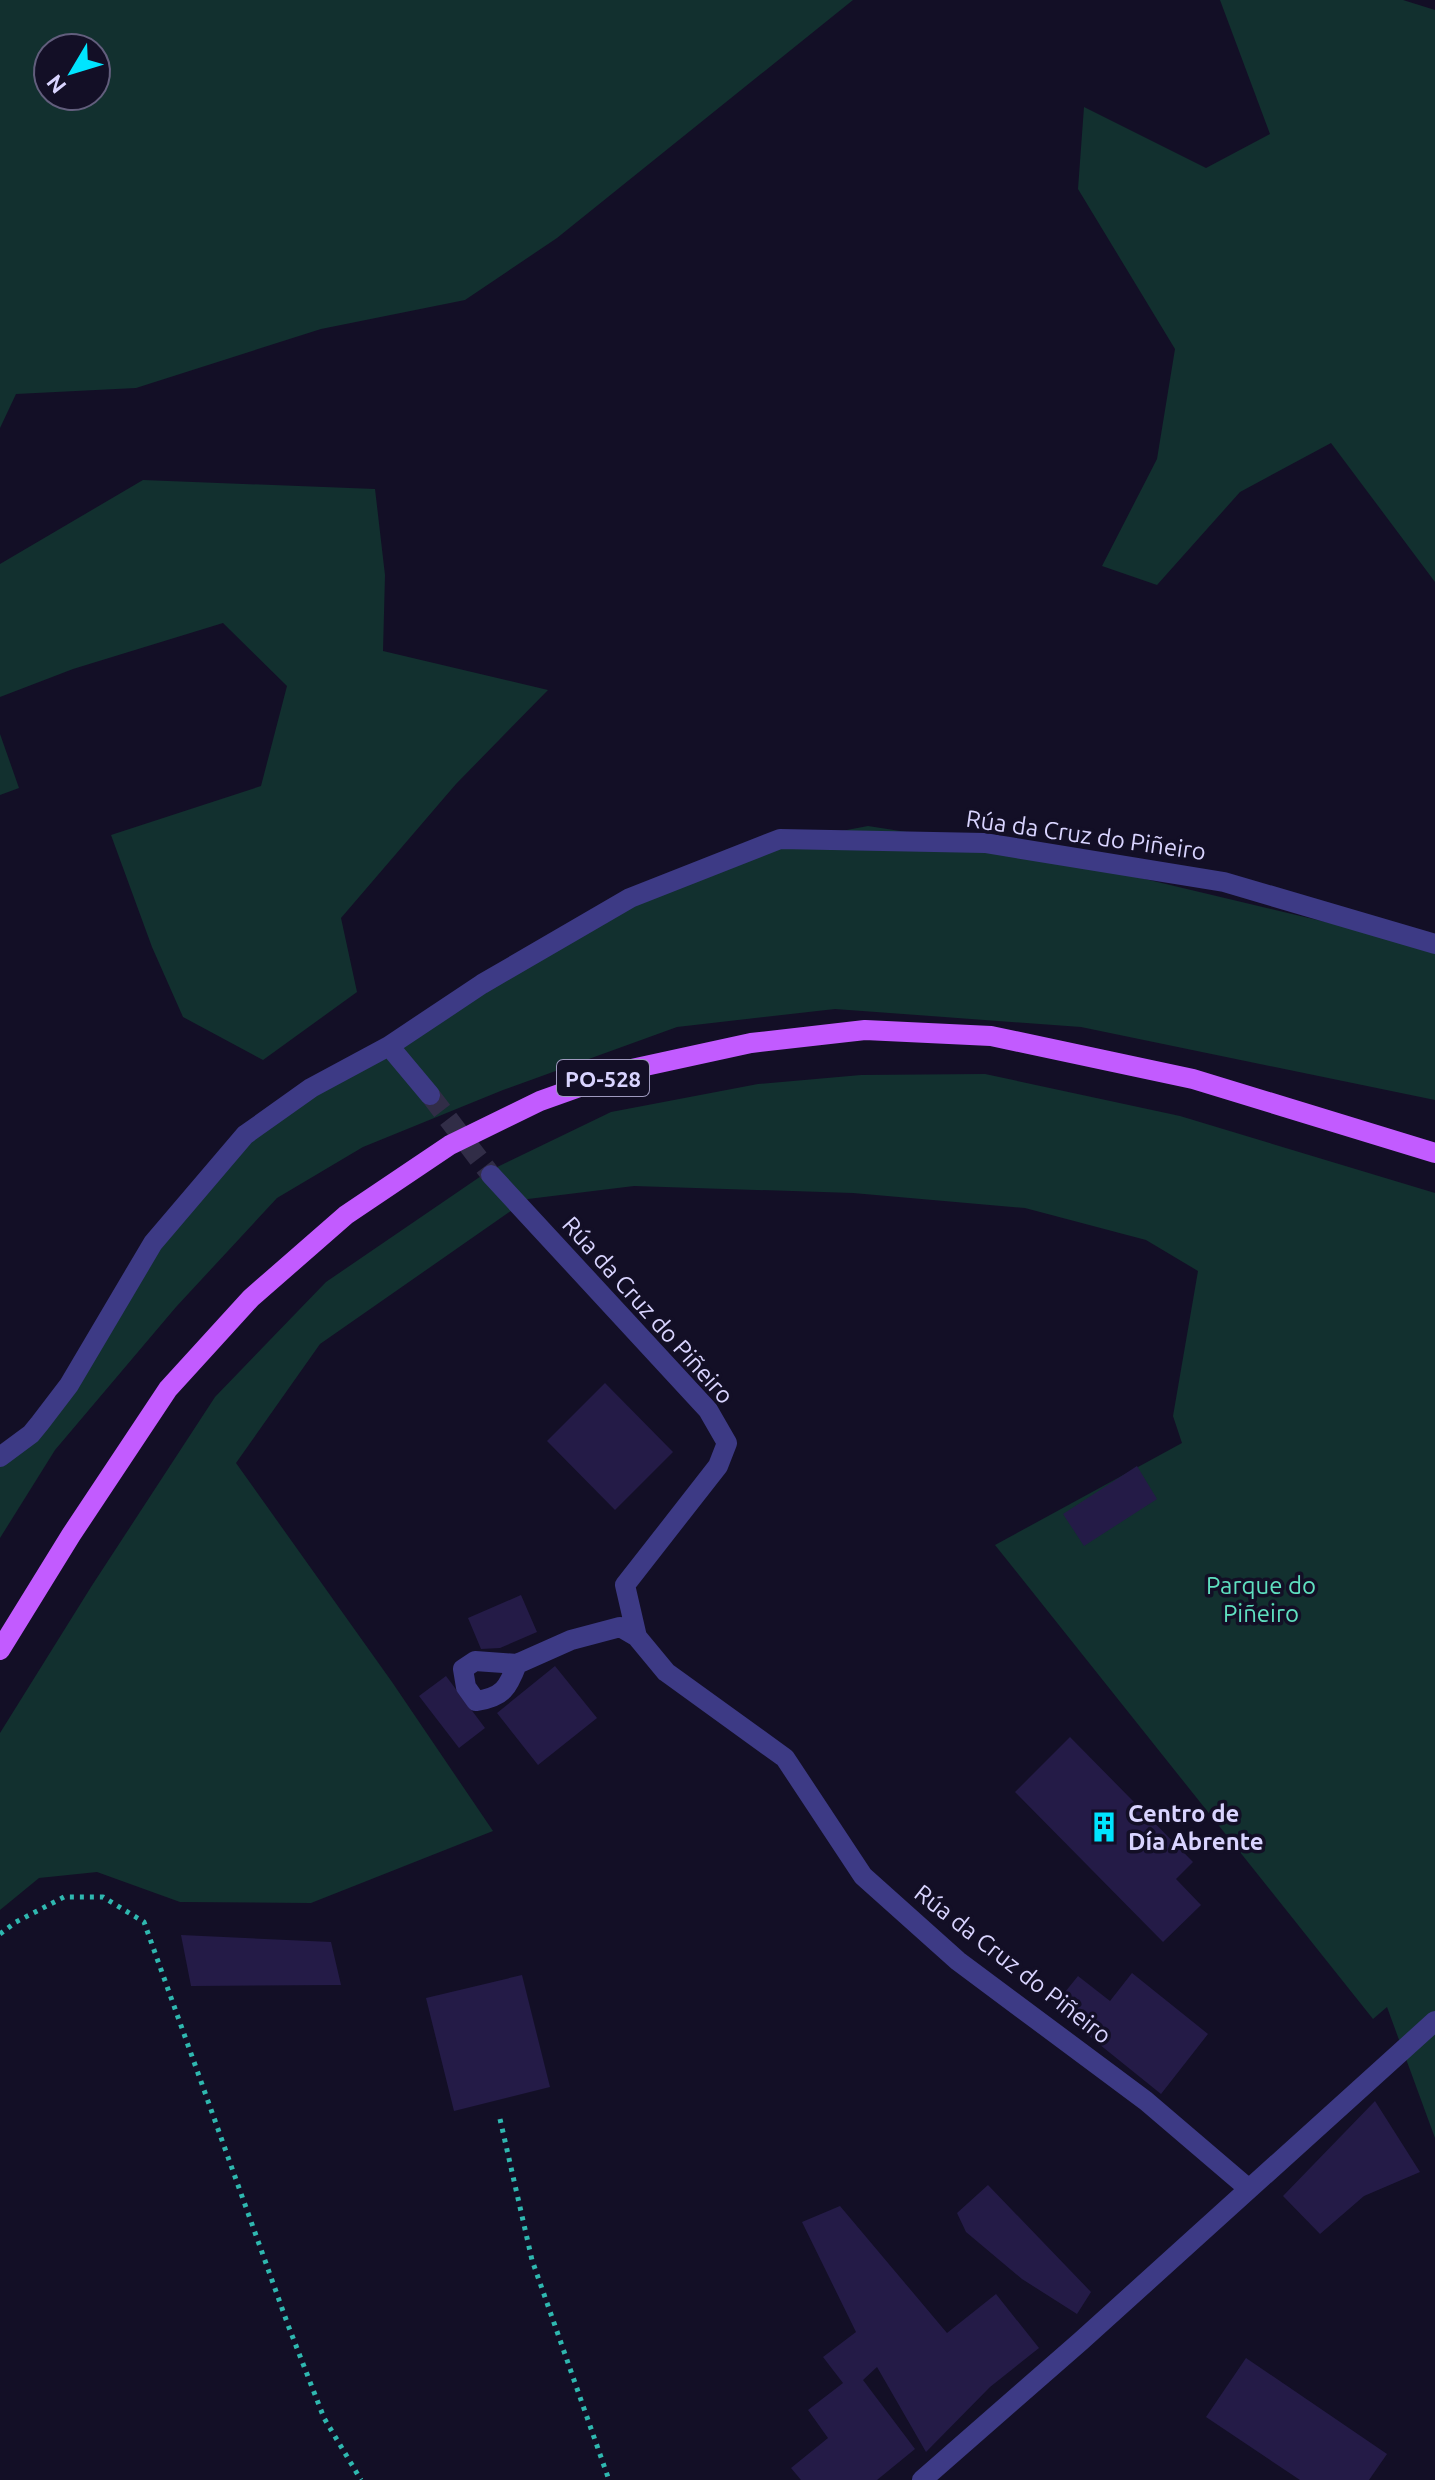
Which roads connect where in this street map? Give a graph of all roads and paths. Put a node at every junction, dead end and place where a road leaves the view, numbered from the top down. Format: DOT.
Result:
graph roads {
  1 [pos="1435,944"];
  2 [pos="389,1046"];
  3 [pos="430,1095"];
  4 [pos="1435,1153"];
  5 [pos="491,1175"];
  6 [pos="0,1457"];
  7 [pos="637,1637"];
  8 [pos="0,1650"];
  9 [pos="517,1664"];
  10 [pos="0,1934"];
  11 [pos="1435,2021"];
  12 [pos="500,2119"];
  13 [pos="1249,2189"];
  14 [pos="361,2480"];
  15 [pos="609,2480"];
  16 [pos="922,2480"];
  1 -- 2 [label="street, Rúa da Cruz do Piñeiro"];
  2 -- 3 [label="street"];
  2 -- 6 [label="street, Rúa da Cruz do Piñeiro"];
  4 -- 8 [label="main road, PO-528"];
  5 -- 7 [label="street, Rúa da Cruz do Piñeiro"];
  7 -- 9 [label="street"];
  7 -- 13 [label="street, Rúa da Cruz do Piñeiro"];
  10 -- 14 [label="path"];
  11 -- 13 [label="street"];
  12 -- 15 [label="path"];
  13 -- 16 [label="street"];
}
